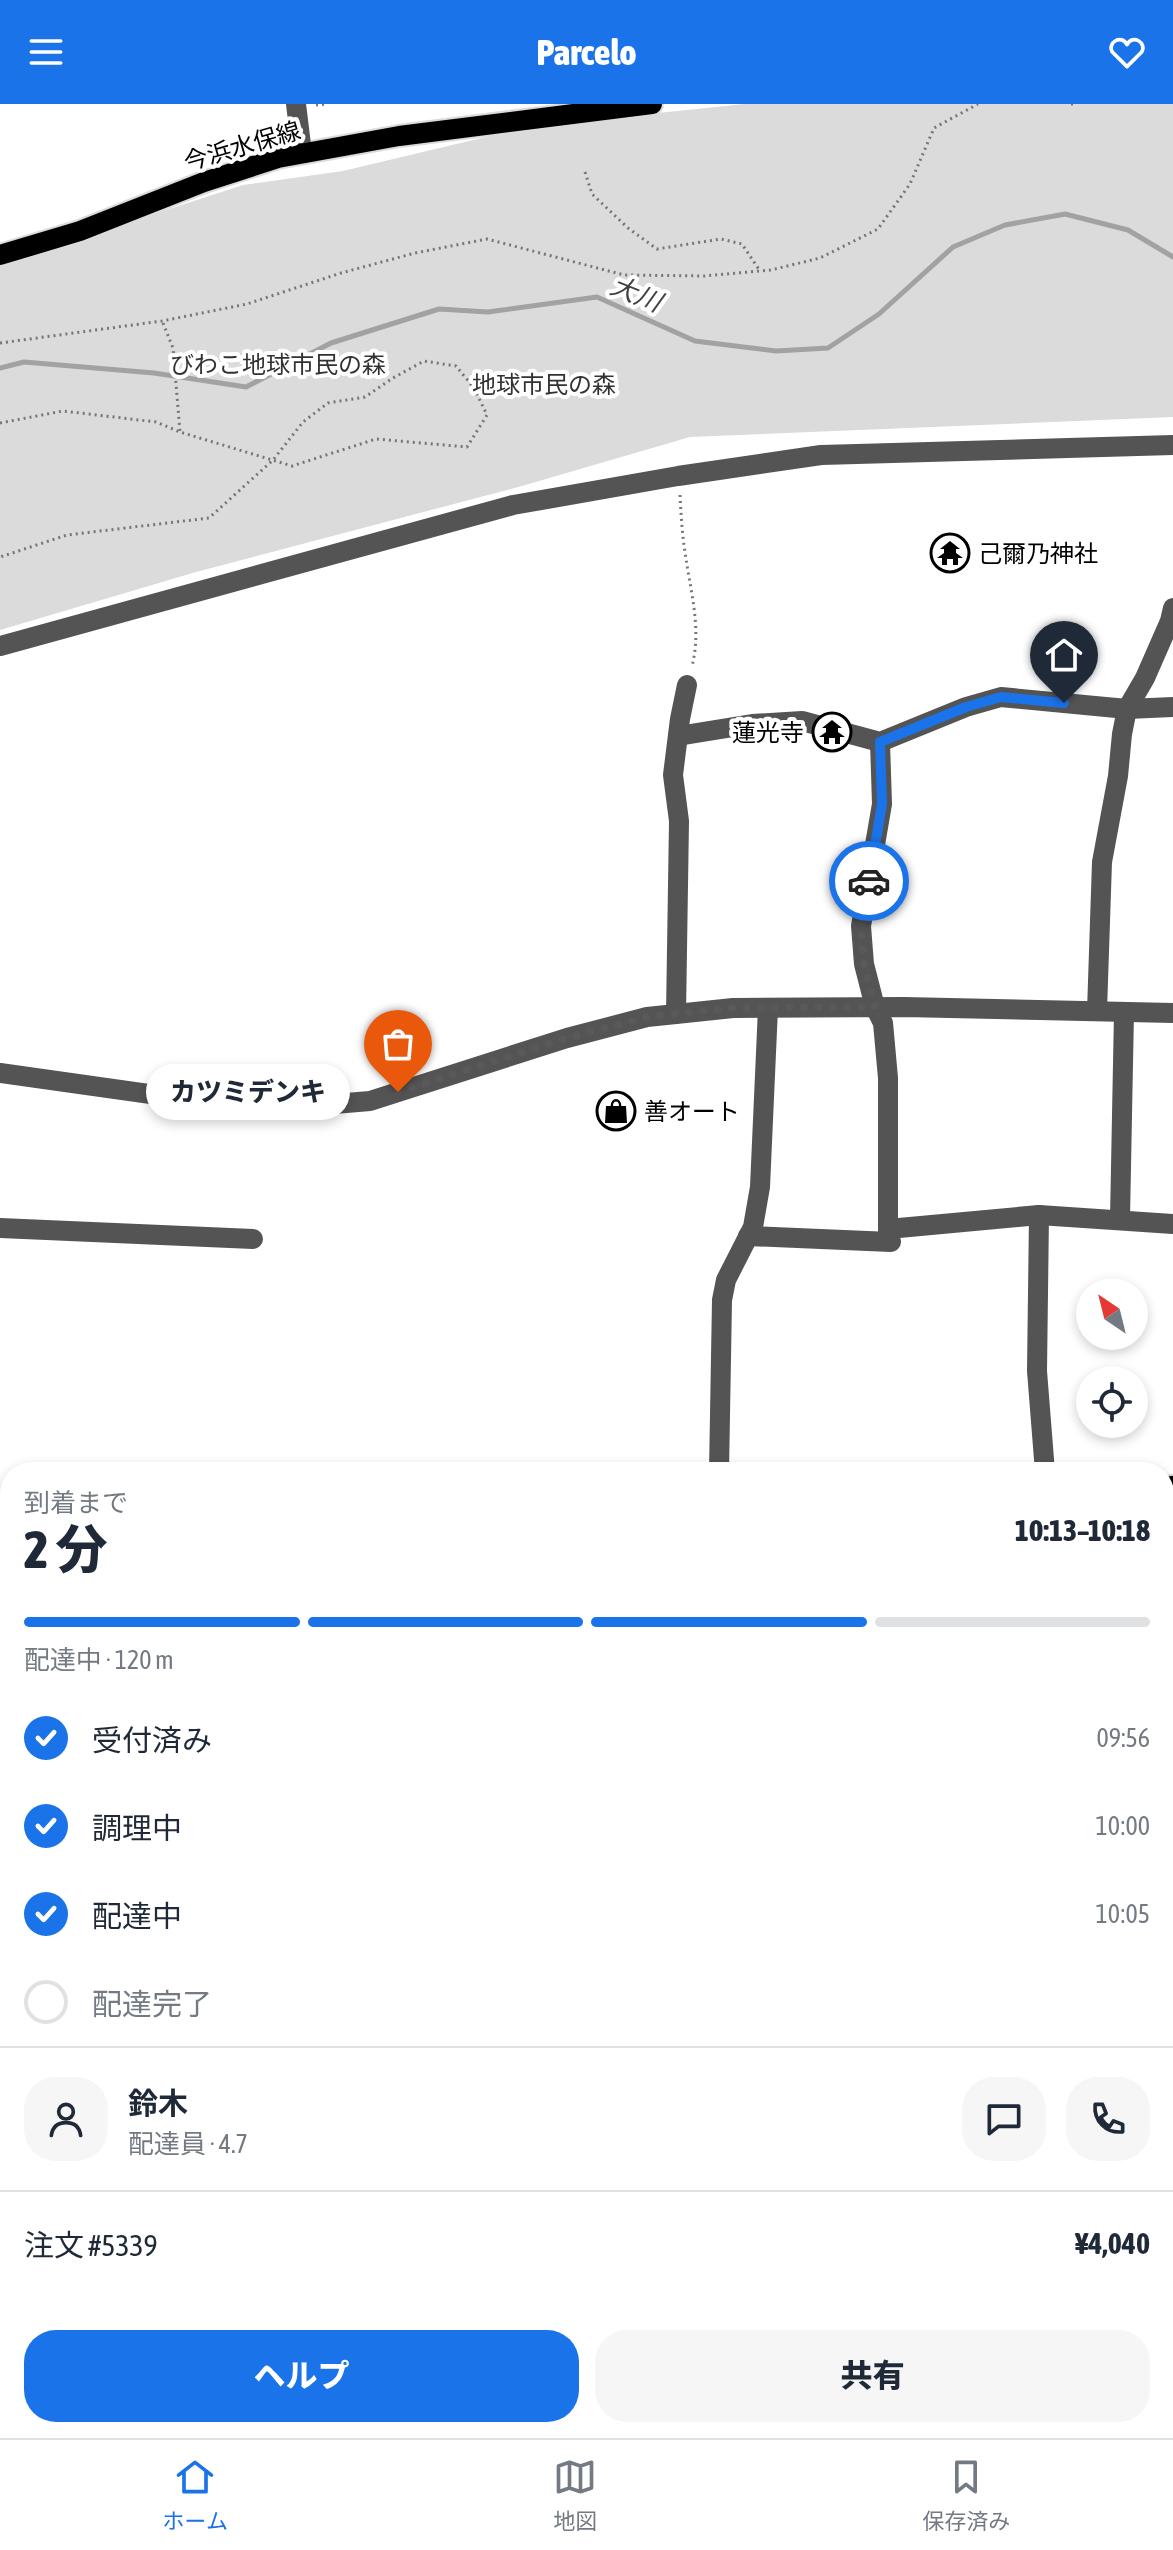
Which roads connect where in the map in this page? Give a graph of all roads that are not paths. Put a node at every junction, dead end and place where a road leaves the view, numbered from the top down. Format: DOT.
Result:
graph roads {
  1 [pos="296,104"];
  2 [pos="652,104"];
  3 [pos="302,153"];
  4 [pos="0,255"];
  5 [pos="1173,445"];
  6 [pos="1173,608"];
  7 [pos="0,646"];
  8 [pos="687,685"];
  9 [pos="1173,707"];
  10 [pos="1127,709"];
  11 [pos="678,736"];
  12 [pos="880,742"];
  13 [pos="875,1007"];
  14 [pos="768,1008"];
  15 [pos="1097,1011"];
  16 [pos="1124,1012"];
  17 [pos="1173,1013"];
  18 [pos="676,1014"];
  19 [pos="1,1076"];
  20 [pos="1039,1215"];
  21 [pos="1120,1219"];
  22 [pos="1173,1224"];
  23 [pos="0,1228"];
  24 [pos="888,1229"];
  25 [pos="748,1236"];
  26 [pos="253,1239"];
  27 [pos="719,1462"];
  28 [pos="1044,1462"];
  1 -- 3 [label="street"];
  2 -- 3 [label="main road, 今浜水保線"];
  3 -- 4 [label="main road, 今浜水保線"];
  5 -- 7 [label="street"];
  6 -- 10 [label="street"];
  8 -- 11 [label="street"];
  9 -- 10 [label="street"];
  10 -- 12 [label="street"];
  10 -- 15 [label="street"];
  11 -- 12 [label="street"];
  11 -- 18 [label="street"];
  12 -- 13 [label="street"];
  13 -- 14 [label="street"];
  13 -- 15 [label="street"];
  13 -- 24 [label="street"];
  14 -- 18 [label="street"];
  14 -- 25 [label="street"];
  15 -- 16 [label="street"];
  16 -- 17 [label="street"];
  16 -- 21 [label="street"];
  18 -- 19 [label="street"];
  20 -- 21 [label="street"];
  20 -- 24 [label="street"];
  20 -- 28 [label="street"];
  21 -- 22 [label="street"];
  23 -- 26 [label="street"];
  24 -- 25 [label="street"];
  25 -- 27 [label="street"];
}
